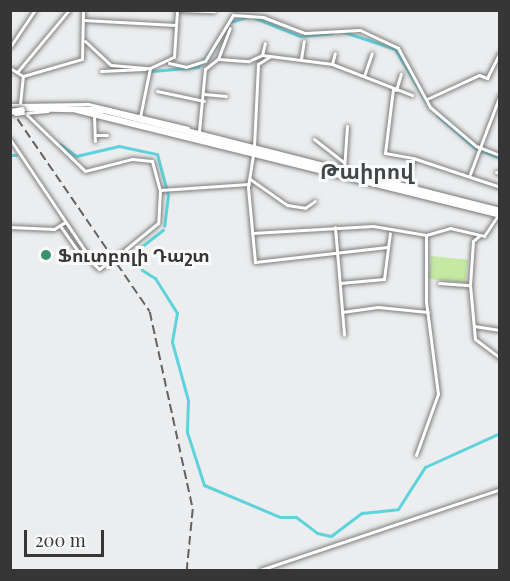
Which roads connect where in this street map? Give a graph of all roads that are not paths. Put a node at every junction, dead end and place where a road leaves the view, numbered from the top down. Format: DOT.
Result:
graph roads {
  1 [pos="35,10"];
  2 [pos="69,10"];
  3 [pos="178,10"];
  4 [pos="83,11"];
  5 [pos="214,11"];
  6 [pos="83,20"];
  7 [pos="176,25"];
  8 [pos="230,28"];
  9 [pos="84,40"];
  10 [pos="304,41"];
  11 [pos="265,43"];
  12 [pos="10,47"];
  13 [pos="372,52"];
  14 [pos="335,53"];
  15 [pos="500,53"];
  16 [pos="262,55"];
  17 [pos="271,56"];
  18 [pos="218,59"];
  19 [pos="301,59"];
  20 [pos="169,63"];
  21 [pos="332,64"];
  22 [pos="10,68"];
  23 [pos="150,68"];
  24 [pos="18,71"];
  25 [pos="101,71"];
  26 [pos="401,74"];
  27 [pos="23,76"];
  28 [pos="364,76"];
  29 [pos="394,90"];
  30 [pos="157,91"];
  31 [pos="204,94"];
  32 [pos="412,95"];
  33 [pos="500,95"];
  34 [pos="226,96"];
  35 [pos="426,99"];
  36 [pos="204,101"];
  37 [pos="22,109"];
  38 [pos="10,110"];
  39 [pos="94,115"];
  40 [pos="139,121"];
  41 [pos="347,126"];
  42 [pos="199,131"];
  43 [pos="95,135"];
  44 [pos="107,135"];
  45 [pos="10,139"];
  46 [pos="314,140"];
  47 [pos="95,141"];
  48 [pos="476,148"];
  49 [pos="251,150"];
  50 [pos="500,155"];
  51 [pos="413,159"];
  52 [pos="343,162"];
  53 [pos="345,171"];
  54 [pos="470,174"];
  55 [pos="250,179"];
  56 [pos="249,184"];
  57 [pos="406,187"];
  58 [pos="500,187"];
  59 [pos="162,190"];
  60 [pos="315,201"];
  61 [pos="499,214"];
  62 [pos="65,222"];
  63 [pos="10,227"];
  64 [pos="61,227"];
  65 [pos="335,227"];
  66 [pos="252,233"];
  67 [pos="391,233"];
  68 [pos="426,235"];
  69 [pos="479,236"];
  70 [pos="387,247"];
  71 [pos="337,252"];
  72 [pos="87,255"];
  73 [pos="439,282"];
  74 [pos="340,283"];
  75 [pos="470,285"];
  76 [pos="342,312"];
  77 [pos="428,312"];
  78 [pos="474,326"];
  79 [pos="500,330"];
  80 [pos="344,334"];
  81 [pos="500,358"];
  82 [pos="416,455"];
  83 [pos="500,489"];
  84 [pos="260,570"];
  1 -- 12 [label="street"];
  2 -- 24 [label="street"];
  3 -- 5 [label="street"];
  3 -- 7 [label="street"];
  4 -- 6 [label="street"];
  6 -- 7 [label="street"];
  6 -- 9 [label="street"];
  7 -- 20 [label="street"];
  8 -- 18 [label="street"];
  9 -- 23 [label="street"];
  9 -- 27 [label="street"];
  10 -- 19 [label="street"];
  11 -- 16 [label="street"];
  13 -- 28 [label="street"];
  14 -- 21 [label="street"];
  15 -- 35 [label="street"];
  16 -- 17 [label="street"];
  16 -- 18 [label="street"];
  17 -- 19 [label="street"];
  17 -- 49 [label="street"];
  18 -- 31 [label="street"];
  19 -- 21 [label="street"];
  20 -- 23 [label="street"];
  20 -- 35 [label="street"];
  21 -- 28 [label="street"];
  22 -- 24 [label="street"];
  23 -- 25 [label="street"];
  23 -- 40 [label="street"];
  24 -- 27 [label="street"];
  26 -- 29 [label="street"];
  27 -- 37 [label="street"];
  28 -- 29 [label="street"];
  29 -- 32 [label="street"];
  29 -- 51 [label="street"];
  30 -- 36 [label="street"];
  31 -- 34 [label="street"];
  31 -- 36 [label="street"];
  33 -- 48 [label="street"];
  35 -- 48 [label="street"];
  36 -- 42 [label="street"];
  37 -- 38 [label="highway, bridge"];
  37 -- 39 [label="highway"];
  37 -- 40 [label="highway"];
  37 -- 59 [label="street"];
  39 -- 40 [label="highway"];
  39 -- 43 [label="street"];
  40 -- 42 [label="street"];
  40 -- 49 [label="highway"];
  41 -- 52 [label="street"];
  42 -- 49 [label="street"];
  43 -- 44 [label="street"];
  43 -- 47 [label="street"];
  45 -- 62 [label="street"];
  46 -- 52 [label="street"];
  48 -- 50 [label="street"];
  48 -- 54 [label="street"];
  49 -- 53 [label="highway"];
  49 -- 55 [label="street"];
  49 -- 61 [label="highway"];
  51 -- 54 [label="street"];
  51 -- 57 [label="street"];
  52 -- 53 [label="street"];
  53 -- 57 [label="highway"];
  54 -- 58 [label="street"];
  55 -- 56 [label="street"];
  55 -- 60 [label="street"];
  56 -- 59 [label="street"];
  56 -- 66 [label="street"];
  57 -- 61 [label="highway"];
  59 -- 72 [label="street, bridge"];
  61 -- 69 [label="street"];
  62 -- 64 [label="street"];
  62 -- 72 [label="street"];
  63 -- 64 [label="street"];
  64 -- 72 [label="street"];
  65 -- 66 [label="street"];
  65 -- 67 [label="street"];
  65 -- 71 [label="street"];
  66 -- 71 [label="street"];
  67 -- 68 [label="street"];
  67 -- 70 [label="street"];
  68 -- 69 [label="street"];
  68 -- 77 [label="street"];
  69 -- 75 [label="street"];
  70 -- 71 [label="street"];
  70 -- 74 [label="street"];
  71 -- 74 [label="street"];
  73 -- 75 [label="street"];
  74 -- 76 [label="street"];
  75 -- 78 [label="street"];
  76 -- 77 [label="street"];
  76 -- 80 [label="street"];
  77 -- 82 [label="street"];
  78 -- 79 [label="street"];
  78 -- 81 [label="street"];
  83 -- 84 [label="street"];
}
